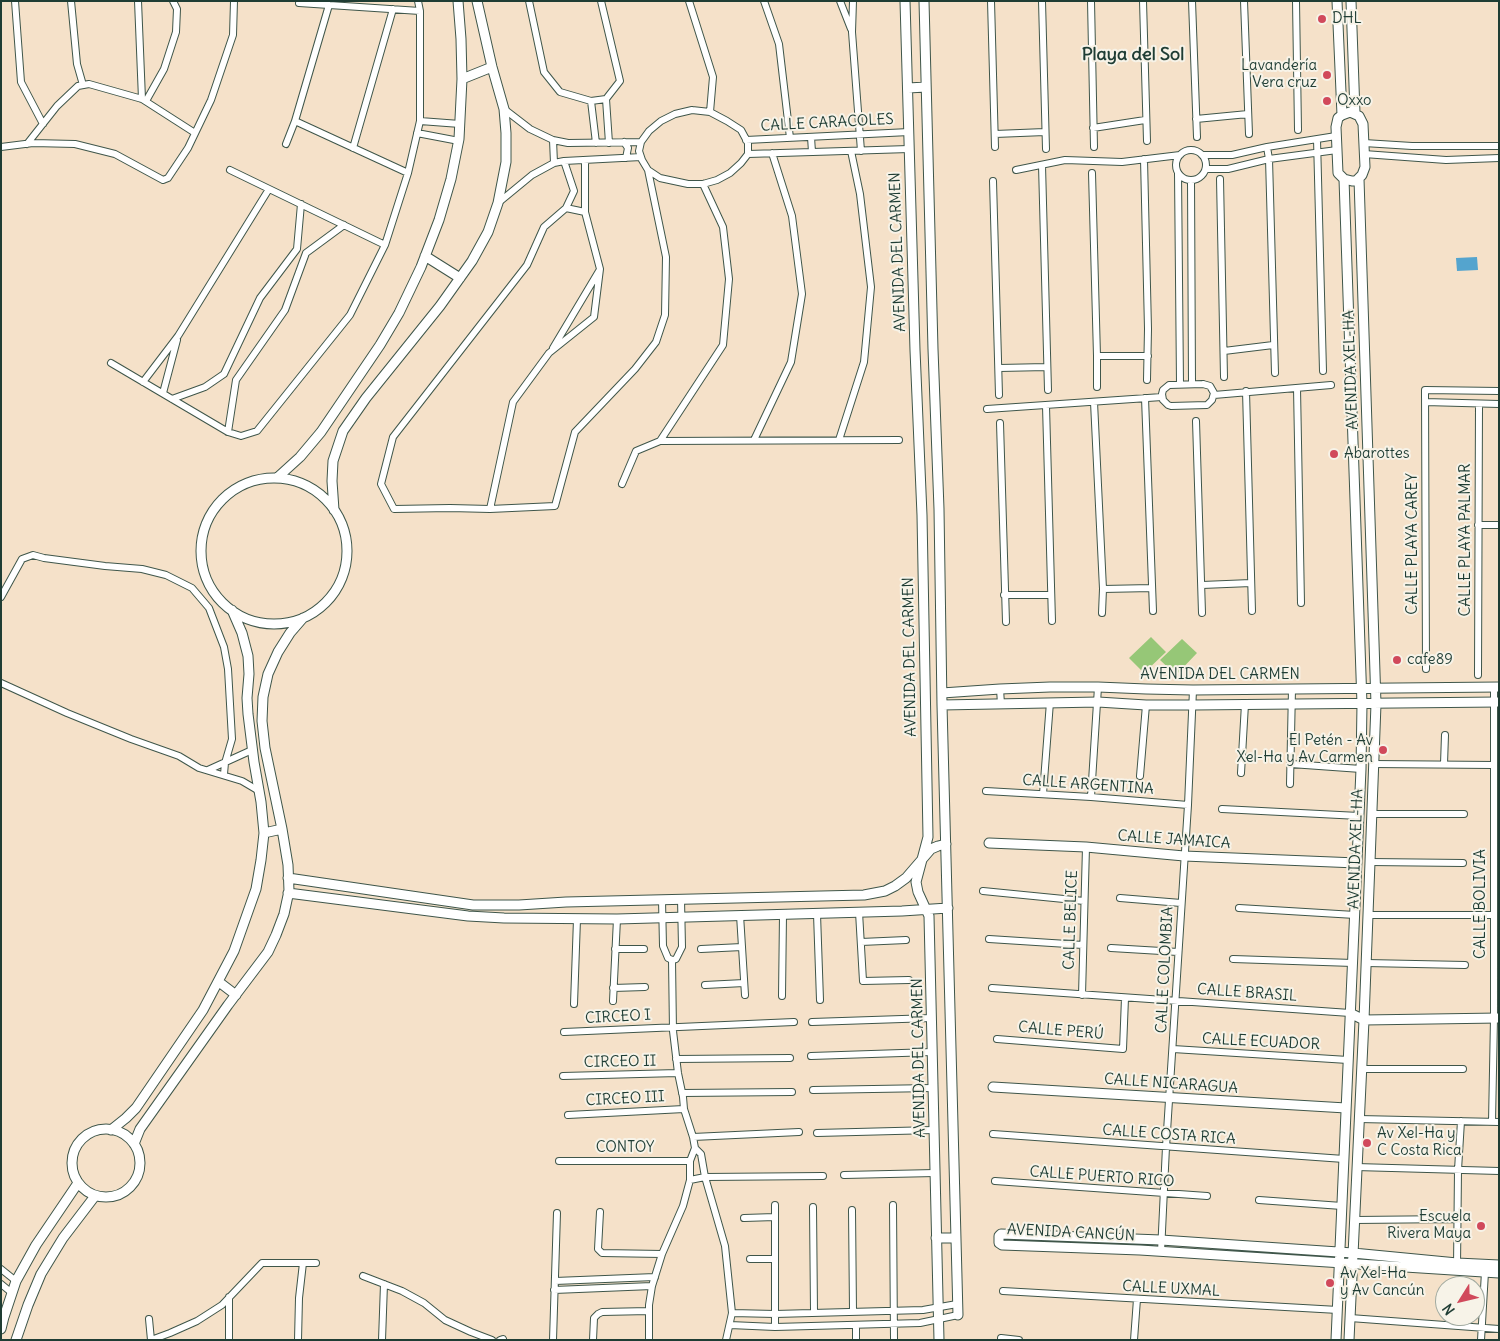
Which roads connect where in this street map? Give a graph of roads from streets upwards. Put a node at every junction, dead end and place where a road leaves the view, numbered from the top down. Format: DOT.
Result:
graph roads {
  1 [pos="15,1"];
  2 [pos="71,1"];
  3 [pos="138,1"];
  4 [pos="173,1"];
  5 [pos="234,1"];
  6 [pos="418,1"];
  7 [pos="458,1"];
  8 [pos="477,1"];
  9 [pos="529,1"];
  10 [pos="601,1"];
  11 [pos="688,1"];
  12 [pos="764,1"];
  13 [pos="840,1"];
  14 [pos="852,1"];
  15 [pos="905,1"];
  16 [pos="924,1"];
  17 [pos="991,1"];
  18 [pos="1042,1"];
  19 [pos="1091,1"];
  20 [pos="1143,1"];
  21 [pos="1192,1"];
  22 [pos="1244,1"];
  23 [pos="1296,1"];
  24 [pos="1337,1"];
  25 [pos="1351,1"];
  26 [pos="299,3"];
  27 [pos="329,5"];
  28 [pos="393,9"];
  29 [pos="420,11"];
  30 [pos="852,32"];
  31 [pos="1353,49"];
  32 [pos="1339,50"];
  33 [pos="492,67"];
  34 [pos="462,80"];
  35 [pos="83,85"];
  36 [pos="926,87"];
  37 [pos="908,88"];
  38 [pos="606,99"];
  39 [pos="144,100"];
  40 [pos="591,101"];
  41 [pos="504,109"];
  42 [pos="710,112"];
  43 [pos="1355,113"];
  44 [pos="1248,114"];
  45 [pos="1342,115"];
  46 [pos="1145,120"];
  47 [pos="1196,120"];
  48 [pos="295,121"];
  49 [pos="420,121"];
  50 [pos="43,124"];
  51 [pos="460,124"];
  52 [pos="1093,128"];
  53 [pos="1298,130"];
  54 [pos="909,132"];
  55 [pos="1045,132"];
  56 [pos="195,133"];
  57 [pos="417,134"];
  58 [pos="861,134"];
  59 [pos="995,134"];
  60 [pos="1249,134"];
  61 [pos="1197,136"];
  62 [pos="1336,136"];
  63 [pos="811,137"];
  64 [pos="790,138"];
  65 [pos="1317,139"];
  66 [pos="553,140"];
  67 [pos="746,140"];
  68 [pos="458,141"];
  69 [pos="1147,141"];
  70 [pos="609,142"];
  71 [pos="624,142"];
  72 [pos="641,142"];
  73 [pos="596,143"];
  74 [pos="1364,143"];
  75 [pos="26,144"];
  76 [pos="286,144"];
  77 [pos="995,146"];
  78 [pos="1412,146"];
  79 [pos="1468,146"];
  80 [pos="1499,146"];
  81 [pos="1,147"];
  82 [pos="1094,147"];
  83 [pos="1267,147"];
  84 [pos="353,148"];
  85 [pos="909,149"];
  86 [pos="861,150"];
  87 [pos="1046,150"];
  88 [pos="1337,150"];
  89 [pos="850,151"];
  90 [pos="812,152"];
  91 [pos="1318,152"];
  92 [pos="772,153"];
  93 [pos="748,154"];
  94 [pos="1364,154"];
  95 [pos="1180,155"];
  96 [pos="1202,155"];
  97 [pos="641,157"];
  98 [pos="626,158"];
  99 [pos="1412,158"];
  100 [pos="1499,158"];
  101 [pos="1144,159"];
  102 [pos="585,160"];
  103 [pos="1269,160"];
  104 [pos="1468,160"];
  105 [pos="564,161"];
  106 [pos="554,164"];
  107 [pos="1042,165"];
  108 [pos="1206,169"];
  109 [pos="230,170"];
  110 [pos="648,170"];
  111 [pos="1016,170"];
  112 [pos="1092,172"];
  113 [pos="1178,173"];
  114 [pos="408,174"];
  115 [pos="1220,179"];
  116 [pos="1344,179"];
  117 [pos="1360,179"];
  118 [pos="1191,180"];
  119 [pos="993,182"];
  120 [pos="703,184"];
  121 [pos="269,189"];
  122 [pos="585,190"];
  123 [pos="574,191"];
  124 [pos="910,191"];
  125 [pos="929,191"];
  126 [pos="498,203"];
  127 [pos="301,204"];
  128 [pos="1345,205"];
  129 [pos="1360,205"];
  130 [pos="566,208"];
  131 [pos="585,212"];
  132 [pos="344,226"];
  133 [pos="385,245"];
  134 [pos="426,256"];
  135 [pos="600,269"];
  136 [pos="460,278"];
  137 [pos="178,336"];
  138 [pos="1274,345"];
  139 [pos="933,349"];
  140 [pos="915,350"];
  141 [pos="1224,351"];
  142 [pos="550,353"];
  143 [pos="1097,356"];
  144 [pos="1148,356"];
  145 [pos="111,363"];
  146 [pos="1047,367"];
  147 [pos="998,368"];
  148 [pos="1323,371"];
  149 [pos="1275,373"];
  150 [pos="224,374"];
  151 [pos="1224,377"];
  152 [pos="236,380"];
  153 [pos="1147,380"];
  154 [pos="143,382"];
  155 [pos="1180,384"];
  156 [pos="1192,384"];
  157 [pos="1331,385"];
  158 [pos="1096,387"];
  159 [pos="1297,388"];
  160 [pos="1048,390"];
  161 [pos="1246,391"];
  162 [pos="1499,391"];
  163 [pos="162,393"];
  164 [pos="998,394"];
  165 [pos="1214,394"];
  166 [pos="1162,397"];
  167 [pos="1145,398"];
  168 [pos="172,399"];
  169 [pos="1094,402"];
  170 [pos="1425,402"];
  171 [pos="1479,404"];
  172 [pos="1499,404"];
  173 [pos="1046,406"];
  174 [pos="987,410"];
  175 [pos="1196,421"];
  176 [pos="1000,423"];
  177 [pos="228,432"];
  178 [pos="660,440"];
  179 [pos="754,440"];
  180 [pos="839,440"];
  181 [pos="899,440"];
  182 [pos="278,477"];
  183 [pos="622,484"];
  184 [pos="939,509"];
  185 [pos="334,510"];
  186 [pos="490,510"];
  187 [pos="922,515"];
  188 [pos="1478,524"];
  189 [pos="1499,525"];
  190 [pos="1251,583"];
  191 [pos="1202,585"];
  192 [pos="1152,588"];
  193 [pos="1103,589"];
  194 [pos="1004,595"];
  195 [pos="1051,596"];
  196 [pos="1,597"];
  197 [pos="1301,603"];
  198 [pos="232,610"];
  199 [pos="1153,611"];
  200 [pos="1252,611"];
  201 [pos="1102,613"];
  202 [pos="1202,613"];
  203 [pos="303,618"];
  204 [pos="1052,620"];
  205 [pos="1006,622"];
  206 [pos="1426,669"];
  207 [pos="1478,675"];
  208 [pos="1,683"];
  209 [pos="1098,686"];
  210 [pos="1496,687"];
  211 [pos="1362,688"];
  212 [pos="1375,688"];
  213 [pos="1000,689"];
  214 [pos="1292,689"];
  215 [pos="1193,690"];
  216 [pos="942,693"];
  217 [pos="1050,702"];
  218 [pos="1098,702"];
  219 [pos="1496,702"];
  220 [pos="1001,704"];
  221 [pos="1245,704"];
  222 [pos="1292,704"];
  223 [pos="1362,704"];
  224 [pos="1376,704"];
  225 [pos="942,705"];
  226 [pos="1146,705"];
  227 [pos="1194,705"];
  228 [pos="1445,735"];
  229 [pos="252,750"];
  230 [pos="225,763"];
  231 [pos="1291,764"];
  232 [pos="1373,764"];
  233 [pos="1444,764"];
  234 [pos="1493,765"];
  235 [pos="1361,769"];
  236 [pos="208,770"];
  237 [pos="1241,773"];
  238 [pos="224,774"];
  239 [pos="1140,776"];
  240 [pos="1496,781"];
  241 [pos="1290,784"];
  242 [pos="259,791"];
  243 [pos="986,791"];
  244 [pos="1043,794"];
  245 [pos="1091,796"];
  246 [pos="1188,805"];
  247 [pos="1222,809"];
  248 [pos="1371,814"];
  249 [pos="1464,814"];
  250 [pos="1359,816"];
  251 [pos="282,829"];
  252 [pos="264,832"];
  253 [pos="988,843"];
  254 [pos="946,844"];
  255 [pos="1086,847"];
  256 [pos="1184,856"];
  257 [pos="923,859"];
  258 [pos="1370,862"];
  259 [pos="1463,862"];
  260 [pos="1357,863"];
  261 [pos="288,878"];
  262 [pos="1496,886"];
  263 [pos="983,891"];
  264 [pos="288,893"];
  265 [pos="872,894"];
  266 [pos="724,898"];
  267 [pos="1120,898"];
  268 [pos="681,899"];
  269 [pos="662,900"];
  270 [pos="1084,901"];
  271 [pos="566,902"];
  272 [pos="1181,903"];
  273 [pos="948,908"];
  274 [pos="1239,908"];
  275 [pos="926,909"];
  276 [pos="859,912"];
  277 [pos="874,912"];
  278 [pos="817,914"];
  279 [pos="1493,914"];
  280 [pos="740,915"];
  281 [pos="783,915"];
  282 [pos="1355,915"];
  283 [pos="1368,915"];
  284 [pos="723,916"];
  285 [pos="681,917"];
  286 [pos="662,918"];
  287 [pos="566,919"];
  288 [pos="577,919"];
  289 [pos="617,919"];
  290 [pos="1496,933"];
  291 [pos="989,939"];
  292 [pos="906,940"];
  293 [pos="861,942"];
  294 [pos="1083,945"];
  295 [pos="742,947"];
  296 [pos="1111,948"];
  297 [pos="615,949"];
  298 [pos="644,949"];
  299 [pos="701,949"];
  300 [pos="1178,952"];
  301 [pos="1233,958"];
  302 [pos="672,960"];
  303 [pos="1353,963"];
  304 [pos="1366,963"];
  305 [pos="1465,965"];
  306 [pos="909,980"];
  307 [pos="219,982"];
  308 [pos="744,983"];
  309 [pos="704,985"];
  310 [pos="645,987"];
  311 [pos="613,988"];
  312 [pos="992,988"];
  313 [pos="236,995"];
  314 [pos="745,995"];
  315 [pos="1082,995"];
  316 [pos="782,996"];
  317 [pos="1125,998"];
  318 [pos="820,1000"];
  319 [pos="612,1001"];
  320 [pos="1175,1002"];
  321 [pos="574,1004"];
  322 [pos="1350,1013"];
  323 [pos="932,1018"];
  324 [pos="1496,1018"];
  325 [pos="1364,1020"];
  326 [pos="794,1022"];
  327 [pos="812,1022"];
  328 [pos="673,1026"];
  329 [pos="564,1032"];
  330 [pos="996,1038"];
  331 [pos="1173,1049"];
  332 [pos="932,1052"];
  333 [pos="811,1056"];
  334 [pos="790,1058"];
  335 [pos="676,1059"];
  336 [pos="1348,1060"];
  337 [pos="1361,1069"];
  338 [pos="1463,1069"];
  339 [pos="678,1073"];
  340 [pos="563,1076"];
  341 [pos="993,1086"];
  342 [pos="933,1088"];
  343 [pos="813,1090"];
  344 [pos="792,1092"];
  345 [pos="682,1093"];
  346 [pos="1170,1098"];
  347 [pos="1346,1108"];
  348 [pos="684,1109"];
  349 [pos="568,1115"];
  350 [pos="1359,1119"];
  351 [pos="1461,1121"];
  352 [pos="1495,1122"];
  353 [pos="111,1130"];
  354 [pos="934,1130"];
  355 [pos="799,1132"];
  356 [pos="817,1133"];
  357 [pos="993,1134"];
  358 [pos="693,1137"];
  359 [pos="134,1144"];
  360 [pos="1166,1147"];
  361 [pos="695,1148"];
  362 [pos="1344,1159"];
  363 [pos="559,1161"];
  364 [pos="690,1161"];
  365 [pos="1356,1167"];
  366 [pos="1458,1170"];
  367 [pos="1499,1171"];
  368 [pos="935,1173"];
  369 [pos="844,1175"];
  370 [pos="823,1176"];
  371 [pos="705,1177"];
  372 [pos="690,1180"];
  373 [pos="995,1181"];
  374 [pos="78,1183"];
  375 [pos="1163,1194"];
  376 [pos="95,1196"];
  377 [pos="1207,1196"];
  378 [pos="1259,1200"];
  379 [pos="775,1205"];
  380 [pos="893,1205"];
  381 [pos="1342,1206"];
  382 [pos="813,1207"];
  383 [pos="852,1210"];
  384 [pos="557,1212"];
  385 [pos="600,1212"];
  386 [pos="775,1217"];
  387 [pos="744,1218"];
  388 [pos="1457,1219"];
  389 [pos="1355,1220"];
  390 [pos="936,1238"];
  391 [pos="956,1238"];
  392 [pos="1161,1240"];
  393 [pos="1237,1245"];
  394 [pos="1161,1252"];
  395 [pos="1340,1252"];
  396 [pos="1354,1253"];
  397 [pos="662,1254"];
  398 [pos="1236,1256"];
  399 [pos="750,1259"];
  400 [pos="775,1259"];
  401 [pos="303,1263"];
  402 [pos="316,1263"];
  403 [pos="1340,1263"];
  404 [pos="1353,1264"];
  405 [pos="1499,1265"];
  406 [pos="1457,1267"];
  407 [pos="1,1270"];
  408 [pos="1485,1272"];
  409 [pos="1499,1273"];
  410 [pos="363,1276"];
  411 [pos="655,1277"];
  412 [pos="555,1281"];
  413 [pos="16,1282"];
  414 [pos="1,1284"];
  415 [pos="384,1284"];
  416 [pos="652,1286"];
  417 [pos="554,1290"];
  418 [pos="1003,1291"];
  419 [pos="12,1293"];
  420 [pos="229,1297"];
  421 [pos="1137,1299"];
  422 [pos="957,1304"];
  423 [pos="938,1308"];
  424 [pos="894,1310"];
  425 [pos="1338,1310"];
  426 [pos="649,1311"];
  427 [pos="814,1312"];
  428 [pos="853,1312"];
  429 [pos="732,1313"];
  430 [pos="775,1314"];
  431 [pos="958,1315"];
  432 [pos="1350,1318"];
  433 [pos="149,1319"];
  434 [pos="938,1319"];
  435 [pos="894,1324"];
  436 [pos="730,1325"];
  437 [pos="856,1325"];
  438 [pos="775,1327"];
  439 [pos="1482,1328"];
  440 [pos="1,1329"];
  441 [pos="1499,1329"];
  442 [pos="1001,1338"];
  443 [pos="16,1340"];
  444 [pos="151,1340"];
  445 [pos="229,1340"];
  446 [pos="298,1340"];
  447 [pos="382,1340"];
  448 [pos="492,1340"];
  449 [pos="553,1340"];
  450 [pos="593,1340"];
  451 [pos="649,1340"];
  452 [pos="726,1340"];
  453 [pos="856,1340"];
  454 [pos="894,1340"];
  455 [pos="939,1340"];
  456 [pos="1019,1340"];
  457 [pos="1134,1340"];
  458 [pos="1336,1340"];
  459 [pos="1349,1340"];
  460 [pos="1481,1340"];
  1 -- 50 [label="street"];
  2 -- 35 [label="street"];
  3 -- 39 [label="street"];
  4 -- 39 [label="street"];
  5 -- 56 [label="street"];
  6 -- 29 [label="street"];
  7 -- 34 [label="street"];
  8 -- 33 [label="street"];
  9 -- 40 [label="street"];
  10 -- 38 [label="street"];
  11 -- 42 [label="street"];
  12 -- 64 [label="street"];
  13 -- 30 [label="street"];
  14 -- 30 [label="street"];
  15 -- 37 [label="street, AVENIDA DEL CARMEN"];
  16 -- 36 [label="street, AVENIDA DEL CARMEN"];
  17 -- 59 [label="street"];
  18 -- 55 [label="street"];
  19 -- 52 [label="street"];
  20 -- 46 [label="street"];
  21 -- 47 [label="street"];
  22 -- 44 [label="street"];
  23 -- 53 [label="street"];
  24 -- 32 [label="street"];
  25 -- 31 [label="street"];
  26 -- 27 [label="street"];
  27 -- 28 [label="street"];
  27 -- 48 [label="street"];
  28 -- 29 [label="street"];
  28 -- 84 [label="street"];
  29 -- 49 [label="street"];
  30 -- 58 [label="street"];
  31 -- 32 [label="street"];
  31 -- 43 [label="street"];
  32 -- 45 [label="street"];
  33 -- 34 [label="street"];
  33 -- 41 [label="street"];
  34 -- 51 [label="street"];
  35 -- 39 [label="street"];
  35 -- 50 [label="street"];
  36 -- 37 [label="street"];
  36 -- 125 [label="street, AVENIDA DEL CARMEN"];
  37 -- 54 [label="street, AVENIDA DEL CARMEN"];
  38 -- 40 [label="street"];
  38 -- 70 [label="street"];
  39 -- 56 [label="street"];
  40 -- 73 [label="street"];
  41 -- 66 [label="street"];
  41 -- 126 [label="street"];
  42 -- 67 [label="street, CALLE CARACOLES"];
  42 -- 72 [label="street, CALLE CARACOLES"];
  43 -- 45 [label="street"];
  43 -- 74 [label="street, AVENIDA XEL-HA"];
  44 -- 47 [label="street"];
  44 -- 60 [label="street"];
  45 -- 62 [label="street"];
  46 -- 52 [label="street"];
  46 -- 69 [label="street"];
  47 -- 61 [label="street"];
  48 -- 76 [label="street"];
  48 -- 84 [label="street"];
  49 -- 51 [label="street"];
  49 -- 57 [label="street"];
  50 -- 75 [label="street"];
  51 -- 68 [label="street"];
  52 -- 82 [label="street"];
  54 -- 58 [label="street, CALLE CARACOLES"];
  54 -- 85 [label="street, AVENIDA DEL CARMEN"];
  55 -- 59 [label="street"];
  55 -- 87 [label="street"];
  56 -- 75 [label="street"];
  57 -- 68 [label="street"];
  57 -- 114 [label="street"];
  58 -- 63 [label="street, CALLE CARACOLES"];
  58 -- 86 [label="street"];
  59 -- 77 [label="street"];
  62 -- 65 [label="street"];
  62 -- 88 [label="street, AVENIDA XEL-HA"];
  63 -- 64 [label="street, CALLE CARACOLES"];
  63 -- 90 [label="street"];
  64 -- 67 [label="street, CALLE CARACOLES"];
  65 -- 83 [label="street"];
  65 -- 91 [label="street"];
  66 -- 73 [label="street"];
  66 -- 106 [label="street"];
  67 -- 93 [label="street, CALLE CARACOLES"];
  68 -- 134 [label="street"];
  70 -- 71 [label="street"];
  70 -- 73 [label="street"];
  71 -- 72 [label="street"];
  71 -- 98 [label="street"];
  72 -- 97 [label="street"];
  74 -- 78 [label="street"];
  74 -- 94 [label="street, AVENIDA XEL-HA"];
  75 -- 81 [label="street"];
  78 -- 79 [label="street"];
  78 -- 99 [label="street"];
  79 -- 80 [label="street"];
  79 -- 104 [label="street"];
  83 -- 96 [label="street"];
  83 -- 103 [label="street"];
  84 -- 114 [label="street"];
  85 -- 86 [label="street, CALLE CARACOLES"];
  85 -- 124 [label="street, AVENIDA DEL CARMEN"];
  86 -- 89 [label="street, CALLE CARACOLES"];
  88 -- 91 [label="street"];
  88 -- 116 [label="street, AVENIDA XEL-HA"];
  89 -- 90 [label="street, CALLE CARACOLES"];
  89 -- 180 [label="street"];
  90 -- 92 [label="street, CALLE CARACOLES"];
  91 -- 103 [label="street"];
  91 -- 148 [label="street"];
  92 -- 93 [label="street, CALLE CARACOLES"];
  92 -- 179 [label="street"];
  93 -- 120 [label="street"];
  94 -- 99 [label="street"];
  94 -- 117 [label="street, AVENIDA XEL-HA"];
  95 -- 96 [label="street"];
  95 -- 101 [label="street"];
  95 -- 113 [label="street"];
  96 -- 108 [label="street"];
  97 -- 98 [label="street"];
  97 -- 110 [label="street"];
  98 -- 102 [label="street"];
  99 -- 104 [label="street"];
  100 -- 104 [label="street"];
  101 -- 107 [label="street"];
  101 -- 144 [label="street"];
  102 -- 105 [label="street"];
  102 -- 122 [label="street"];
  103 -- 108 [label="street"];
  103 -- 138 [label="street"];
  105 -- 106 [label="street"];
  105 -- 123 [label="street"];
  106 -- 126 [label="street"];
  107 -- 111 [label="street"];
  107 -- 146 [label="street"];
  108 -- 118 [label="street"];
  109 -- 121 [label="street"];
  110 -- 120 [label="street"];
  110 -- 186 [label="street"];
  112 -- 143 [label="street"];
  113 -- 118 [label="street"];
  113 -- 155 [label="street"];
  114 -- 133 [label="street"];
  115 -- 141 [label="street"];
  116 -- 117 [label="street"];
  116 -- 128 [label="street, AVENIDA XEL-HA"];
  117 -- 129 [label="street, AVENIDA XEL-HA"];
  118 -- 156 [label="street"];
  119 -- 147 [label="street"];
  120 -- 178 [label="street"];
  121 -- 127 [label="street"];
  121 -- 137 [label="street"];
  122 -- 123 [label="street"];
  122 -- 131 [label="street"];
  123 -- 130 [label="street"];
  124 -- 125 [label="street"];
  124 -- 140 [label="street, AVENIDA DEL CARMEN"];
  125 -- 139 [label="street, AVENIDA DEL CARMEN"];
  126 -- 136 [label="street"];
  127 -- 132 [label="street"];
  127 -- 150 [label="street"];
  128 -- 129 [label="street"];
  128 -- 211 [label="street, AVENIDA XEL-HA"];
  129 -- 212 [label="street, AVENIDA XEL-HA"];
  130 -- 131 [label="street"];
  130 -- 186 [label="street"];
  131 -- 135 [label="street"];
  132 -- 133 [label="street"];
  132 -- 152 [label="street"];
  133 -- 177 [label="street"];
  134 -- 136 [label="street"];
  134 -- 182 [label="street"];
  135 -- 142 [label="street"];
  135 -- 142 [label="street"];
  136 -- 185 [label="street"];
  137 -- 154 [label="street"];
  137 -- 163 [label="street"];
  138 -- 141 [label="street"];
  138 -- 149 [label="street"];
  139 -- 140 [label="street"];
  139 -- 184 [label="street, AVENIDA DEL CARMEN"];
  140 -- 187 [label="street, AVENIDA DEL CARMEN"];
  141 -- 151 [label="street"];
  142 -- 186 [label="street"];
  143 -- 144 [label="street"];
  143 -- 158 [label="street"];
  144 -- 153 [label="street"];
  145 -- 154 [label="street"];
  146 -- 147 [label="street"];
  146 -- 160 [label="street"];
  147 -- 164 [label="street"];
  150 -- 152 [label="street"];
  150 -- 168 [label="street"];
  152 -- 177 [label="street"];
  154 -- 163 [label="street"];
  155 -- 156 [label="street"];
  155 -- 166 [label="street"];
  156 -- 165 [label="street"];
  157 -- 159 [label="street"];
  159 -- 161 [label="street"];
  159 -- 197 [label="street"];
  161 -- 165 [label="street"];
  161 -- 190 [label="street"];
  162 -- 170 [label="street, CALLE PLAYA CAREY"];
  163 -- 168 [label="street"];
  165 -- 166 [label="street"];
  166 -- 167 [label="street"];
  167 -- 169 [label="street"];
  167 -- 192 [label="street"];
  168 -- 177 [label="street"];
  169 -- 173 [label="street"];
  169 -- 193 [label="street"];
  170 -- 171 [label="street"];
  170 -- 206 [label="street, CALLE PLAYA CAREY"];
  171 -- 172 [label="street"];
  171 -- 188 [label="street, CALLE PLAYA PALMAR"];
  173 -- 174 [label="street"];
  173 -- 195 [label="street"];
  175 -- 191 [label="street"];
  176 -- 194 [label="street"];
  178 -- 179 [label="street"];
  178 -- 183 [label="street"];
  179 -- 180 [label="street"];
  180 -- 181 [label="street"];
  182 -- 185 [label="street"];
  182 -- 198 [label="street"];
  184 -- 187 [label="street"];
  184 -- 216 [label="street, AVENIDA DEL CARMEN"];
  185 -- 203 [label="street"];
  187 -- 257 [label="street, AVENIDA DEL CARMEN"];
  188 -- 189 [label="street"];
  188 -- 207 [label="street, CALLE PLAYA PALMAR"];
  190 -- 191 [label="street"];
  190 -- 200 [label="street"];
  191 -- 202 [label="street"];
  192 -- 193 [label="street"];
  192 -- 199 [label="street"];
  193 -- 201 [label="street"];
  194 -- 195 [label="street"];
  194 -- 205 [label="street"];
  195 -- 204 [label="street"];
  196 -- 230 [label="street"];
  198 -- 203 [label="street"];
  198 -- 229 [label="street"];
  203 -- 251 [label="street"];
  208 -- 236 [label="street"];
  209 -- 213 [label="street, AVENIDA DEL CARMEN"];
  209 -- 215 [label="street, AVENIDA DEL CARMEN"];
  209 -- 218 [label="street"];
  210 -- 212 [label="street, AVENIDA DEL CARMEN"];
  210 -- 219 [label="street, CALLE BOLIVIA"];
  211 -- 212 [label="street, AVENIDA DEL CARMEN"];
  211 -- 214 [label="street, AVENIDA DEL CARMEN"];
  211 -- 223 [label="street, AVENIDA XEL-HA"];
  212 -- 224 [label="street, AVENIDA XEL-HA"];
  213 -- 216 [label="street, AVENIDA DEL CARMEN"];
  213 -- 220 [label="street"];
  214 -- 215 [label="street, AVENIDA DEL CARMEN"];
  214 -- 222 [label="street"];
  215 -- 227 [label="street, CALLE COLOMBIA"];
  216 -- 225 [label="street, AVENIDA DEL CARMEN"];
  217 -- 218 [label="street, AVENIDA DEL CARMEN"];
  217 -- 220 [label="street, AVENIDA DEL CARMEN"];
  217 -- 244 [label="street"];
  218 -- 226 [label="street, AVENIDA DEL CARMEN"];
  218 -- 245 [label="street"];
  219 -- 224 [label="street, AVENIDA DEL CARMEN"];
  219 -- 234 [label="street, CALLE BOLIVIA"];
  220 -- 225 [label="street, AVENIDA DEL CARMEN"];
  221 -- 222 [label="street, AVENIDA DEL CARMEN"];
  221 -- 227 [label="street, AVENIDA DEL CARMEN"];
  221 -- 237 [label="street"];
  222 -- 223 [label="street, AVENIDA DEL CARMEN"];
  222 -- 231 [label="street"];
  223 -- 224 [label="street, AVENIDA DEL CARMEN"];
  223 -- 235 [label="street, AVENIDA XEL-HA"];
  224 -- 232 [label="street, AVENIDA XEL-HA"];
  225 -- 254 [label="street, AVENIDA DEL CARMEN"];
  226 -- 227 [label="street, AVENIDA DEL CARMEN"];
  226 -- 239 [label="street"];
  227 -- 246 [label="street, CALLE COLOMBIA"];
  228 -- 233 [label="street"];
  229 -- 230 [label="street"];
  229 -- 242 [label="street"];
  230 -- 236 [label="street"];
  230 -- 238 [label="street"];
  231 -- 235 [label="street"];
  231 -- 241 [label="street"];
  232 -- 233 [label="street"];
  232 -- 248 [label="street, AVENIDA XEL-HA"];
  233 -- 234 [label="street"];
  234 -- 240 [label="street, CALLE BOLIVIA"];
  235 -- 250 [label="street, AVENIDA XEL-HA"];
  236 -- 238 [label="street"];
  238 -- 242 [label="street"];
  240 -- 262 [label="street, CALLE BOLIVIA"];
  242 -- 252 [label="street"];
  243 -- 244 [label="street, CALLE ARGENTINA"];
  244 -- 245 [label="street, CALLE ARGENTINA"];
  245 -- 246 [label="street, CALLE ARGENTINA"];
  246 -- 256 [label="street, CALLE COLOMBIA"];
  247 -- 250 [label="street"];
  248 -- 249 [label="street"];
  248 -- 258 [label="street, AVENIDA XEL-HA"];
  250 -- 260 [label="street, AVENIDA XEL-HA"];
  251 -- 252 [label="street"];
  251 -- 261 [label="street"];
  252 -- 307 [label="street"];
  253 -- 255 [label="street, CALLE JAMAICA"];
  254 -- 257 [label="street"];
  254 -- 273 [label="street, AVENIDA DEL CARMEN"];
  255 -- 256 [label="street, CALLE JAMAICA"];
  255 -- 270 [label="street, CALLE BELICE"];
  256 -- 260 [label="street, CALLE JAMAICA"];
  256 -- 272 [label="street, CALLE COLOMBIA"];
  257 -- 265 [label="street"];
  257 -- 275 [label="street, AVENIDA DEL CARMEN"];
  258 -- 259 [label="street"];
  258 -- 283 [label="street, AVENIDA XEL-HA"];
  260 -- 282 [label="street, AVENIDA XEL-HA"];
  261 -- 264 [label="street"];
  261 -- 271 [label="street"];
  262 -- 279 [label="street, CALLE BOLIVIA"];
  263 -- 270 [label="street"];
  264 -- 287 [label="street"];
  264 -- 313 [label="street"];
  265 -- 266 [label="street"];
  265 -- 277 [label="street"];
  266 -- 268 [label="street"];
  266 -- 284 [label="street"];
  267 -- 272 [label="street"];
  268 -- 269 [label="street"];
  268 -- 285 [label="street"];
  269 -- 271 [label="street"];
  269 -- 286 [label="street"];
  270 -- 294 [label="street, CALLE BELICE"];
  271 -- 287 [label="street"];
  272 -- 300 [label="street, CALLE COLOMBIA"];
  273 -- 275 [label="street"];
  273 -- 391 [label="street, AVENIDA DEL CARMEN"];
  274 -- 282 [label="street"];
  275 -- 277 [label="street"];
  275 -- 323 [label="street, AVENIDA DEL CARMEN"];
  276 -- 277 [label="street"];
  276 -- 278 [label="street"];
  276 -- 293 [label="street"];
  278 -- 281 [label="street"];
  278 -- 318 [label="street"];
  279 -- 283 [label="street"];
  279 -- 290 [label="street, CALLE BOLIVIA"];
  280 -- 281 [label="street"];
  280 -- 284 [label="street"];
  280 -- 295 [label="street"];
  281 -- 316 [label="street"];
  282 -- 303 [label="street, AVENIDA XEL-HA"];
  283 -- 304 [label="street, AVENIDA XEL-HA"];
  284 -- 285 [label="street"];
  285 -- 286 [label="street"];
  285 -- 302 [label="street"];
  286 -- 289 [label="street"];
  286 -- 302 [label="street"];
  287 -- 288 [label="street"];
  288 -- 289 [label="street"];
  288 -- 321 [label="street"];
  289 -- 297 [label="street"];
  290 -- 324 [label="street, CALLE BOLIVIA"];
  291 -- 294 [label="street"];
  292 -- 293 [label="street"];
  293 -- 306 [label="street"];
  294 -- 315 [label="street, CALLE BELICE"];
  295 -- 299 [label="street"];
  295 -- 308 [label="street"];
  296 -- 300 [label="street"];
  297 -- 298 [label="street"];
  297 -- 311 [label="street"];
  300 -- 320 [label="street, CALLE COLOMBIA"];
  301 -- 303 [label="street"];
  302 -- 328 [label="street"];
  303 -- 322 [label="street, AVENIDA XEL-HA"];
  304 -- 305 [label="street"];
  304 -- 325 [label="street, AVENIDA XEL-HA"];
  307 -- 313 [label="street"];
  307 -- 353 [label="street"];
  308 -- 309 [label="street"];
  308 -- 314 [label="street"];
  310 -- 311 [label="street"];
  311 -- 319 [label="street"];
  312 -- 315 [label="street, CALLE BRASIL"];
  313 -- 359 [label="street"];
  315 -- 317 [label="street, CALLE BRASIL"];
  317 -- 320 [label="street, CALLE BRASIL"];
  317 -- 330 [label="street, CALLE PERÚ"];
  320 -- 322 [label="street, CALLE BRASIL"];
  320 -- 331 [label="street, CALLE COLOMBIA"];
  322 -- 325 [label="street, CALLE BRASIL"];
  322 -- 336 [label="street, AVENIDA XEL-HA"];
  323 -- 327 [label="street"];
  323 -- 332 [label="street, AVENIDA DEL CARMEN"];
  324 -- 325 [label="street, CALLE BRASIL"];
  324 -- 352 [label="street, CALLE BOLIVIA"];
  325 -- 337 [label="street, AVENIDA XEL-HA"];
  326 -- 328 [label="street, CIRCEO I"];
  328 -- 329 [label="street, CIRCEO I"];
  328 -- 335 [label="street"];
  331 -- 336 [label="street, CALLE ECUADOR"];
  331 -- 346 [label="street, CALLE COLOMBIA"];
  332 -- 333 [label="street"];
  332 -- 342 [label="street, AVENIDA DEL CARMEN"];
  334 -- 335 [label="street"];
  335 -- 339 [label="street"];
  336 -- 347 [label="street, AVENIDA XEL-HA"];
  337 -- 338 [label="street"];
  337 -- 350 [label="street, AVENIDA XEL-HA"];
  339 -- 340 [label="street, CIRCEO II"];
  339 -- 345 [label="street"];
  341 -- 346 [label="street, CALLE NICARAGUA"];
  342 -- 343 [label="street"];
  342 -- 354 [label="street, AVENIDA DEL CARMEN"];
  344 -- 345 [label="street"];
  345 -- 348 [label="street"];
  346 -- 347 [label="street, CALLE NICARAGUA"];
  346 -- 360 [label="street, CALLE COLOMBIA"];
  347 -- 362 [label="street, AVENIDA XEL-HA"];
  348 -- 349 [label="street, CIRCEO III"];
  348 -- 358 [label="street"];
  350 -- 351 [label="street"];
  350 -- 365 [label="street, AVENIDA XEL-HA"];
  351 -- 352 [label="street"];
  351 -- 366 [label="street"];
  353 -- 359 [label="street"];
  353 -- 374 [label="street"];
  354 -- 356 [label="street"];
  354 -- 368 [label="street, AVENIDA DEL CARMEN"];
  355 -- 358 [label="street"];
  357 -- 360 [label="street, CALLE COSTA RICA"];
  358 -- 361 [label="street"];
  359 -- 376 [label="street"];
  360 -- 362 [label="street, CALLE COSTA RICA"];
  360 -- 375 [label="street, CALLE COLOMBIA"];
  361 -- 364 [label="street"];
  361 -- 371 [label="street"];
  362 -- 381 [label="street, AVENIDA XEL-HA"];
  363 -- 364 [label="street, CONTOY"];
  364 -- 372 [label="street"];
  365 -- 366 [label="street"];
  365 -- 389 [label="street, AVENIDA XEL-HA"];
  366 -- 367 [label="street"];
  366 -- 388 [label="street"];
  368 -- 369 [label="street"];
  368 -- 390 [label="street, AVENIDA DEL CARMEN"];
  370 -- 371 [label="street"];
  371 -- 372 [label="street"];
  371 -- 429 [label="street"];
  372 -- 397 [label="street"];
  373 -- 375 [label="street, CALLE PUERTO RICO"];
  374 -- 376 [label="street"];
  374 -- 413 [label="street"];
  375 -- 377 [label="street, CALLE PUERTO RICO"];
  375 -- 392 [label="street, CALLE COLOMBIA"];
  376 -- 443 [label="street"];
  378 -- 381 [label="street"];
  379 -- 386 [label="street"];
  380 -- 424 [label="street"];
  381 -- 395 [label="street, AVENIDA XEL-HA"];
  382 -- 427 [label="street"];
  383 -- 428 [label="street"];
  384 -- 412 [label="street"];
  385 -- 397 [label="street"];
  386 -- 387 [label="street"];
  386 -- 400 [label="street"];
  388 -- 389 [label="street"];
  388 -- 406 [label="street"];
  389 -- 396 [label="street, AVENIDA XEL-HA"];
  390 -- 391 [label="street"];
  390 -- 423 [label="street, AVENIDA DEL CARMEN"];
  391 -- 422 [label="street, AVENIDA DEL CARMEN"];
  392 -- 393 [label="street, AVENIDA CANCÚN"];
  392 -- 394 [label="street, CALLE COLOMBIA"];
  392 -- 394 [label="street, AVENIDA CANCÚN"];
  393 -- 395 [label="street, AVENIDA CANCÚN"];
  393 -- 398 [label="street"];
  394 -- 398 [label="street, AVENIDA CANCÚN"];
  395 -- 396 [label="street, AVENIDA CANCÚN"];
  395 -- 403 [label="street, AVENIDA XEL-HA"];
  396 -- 404 [label="street, AVENIDA XEL-HA"];
  396 -- 406 [label="street, AVENIDA CANCÚN"];
  397 -- 411 [label="street"];
  398 -- 403 [label="street, AVENIDA CANCÚN"];
  399 -- 400 [label="street"];
  400 -- 430 [label="street"];
  401 -- 402 [label="street"];
  401 -- 420 [label="street"];
  401 -- 446 [label="street"];
  403 -- 404 [label="street, AVENIDA CANCÚN"];
  403 -- 425 [label="street, AVENIDA XEL-HA"];
  404 -- 406 [label="street, AVENIDA CANCÚN"];
  404 -- 432 [label="street, AVENIDA XEL-HA"];
  405 -- 406 [label="street, AVENIDA CANCÚN"];
  406 -- 408 [label="street, AVENIDA CANCÚN"];
  407 -- 413 [label="street"];
  408 -- 409 [label="street, AVENIDA CANCÚN"];
  408 -- 439 [label="street"];
  410 -- 415 [label="street"];
  411 -- 412 [label="street"];
  411 -- 416 [label="street"];
  412 -- 417 [label="street"];
  413 -- 419 [label="street"];
  414 -- 419 [label="street"];
  415 -- 447 [label="street"];
  415 -- 448 [label="street"];
  416 -- 417 [label="street"];
  416 -- 426 [label="street"];
  417 -- 449 [label="street"];
  418 -- 421 [label="street, CALLE UXMAL"];
  419 -- 440 [label="street"];
  420 -- 444 [label="street"];
  420 -- 445 [label="street"];
  421 -- 425 [label="street, CALLE UXMAL"];
  421 -- 457 [label="street"];
  422 -- 423 [label="street"];
  422 -- 431 [label="street, AVENIDA DEL CARMEN"];
  423 -- 424 [label="street"];
  423 -- 434 [label="street, AVENIDA DEL CARMEN"];
  424 -- 428 [label="street"];
  424 -- 435 [label="street"];
  425 -- 458 [label="street, AVENIDA XEL-HA"];
  426 -- 450 [label="street"];
  426 -- 451 [label="street"];
  427 -- 428 [label="street"];
  427 -- 430 [label="street"];
  429 -- 430 [label="street"];
  429 -- 436 [label="street"];
  430 -- 438 [label="street"];
  431 -- 434 [label="street, AVENIDA DEL CARMEN"];
  432 -- 439 [label="street"];
  432 -- 459 [label="street, AVENIDA XEL-HA"];
  433 -- 444 [label="street"];
  434 -- 435 [label="street, AVENIDA DEL CARMEN"];
  434 -- 455 [label="street, AVENIDA DEL CARMEN"];
  435 -- 437 [label="street, AVENIDA DEL CARMEN"];
  435 -- 454 [label="street"];
  436 -- 438 [label="street, AVENIDA DEL CARMEN"];
  436 -- 452 [label="street"];
  437 -- 438 [label="street, AVENIDA DEL CARMEN"];
  437 -- 453 [label="street"];
  439 -- 441 [label="street"];
  439 -- 460 [label="street"];
  442 -- 456 [label="street"];
}
